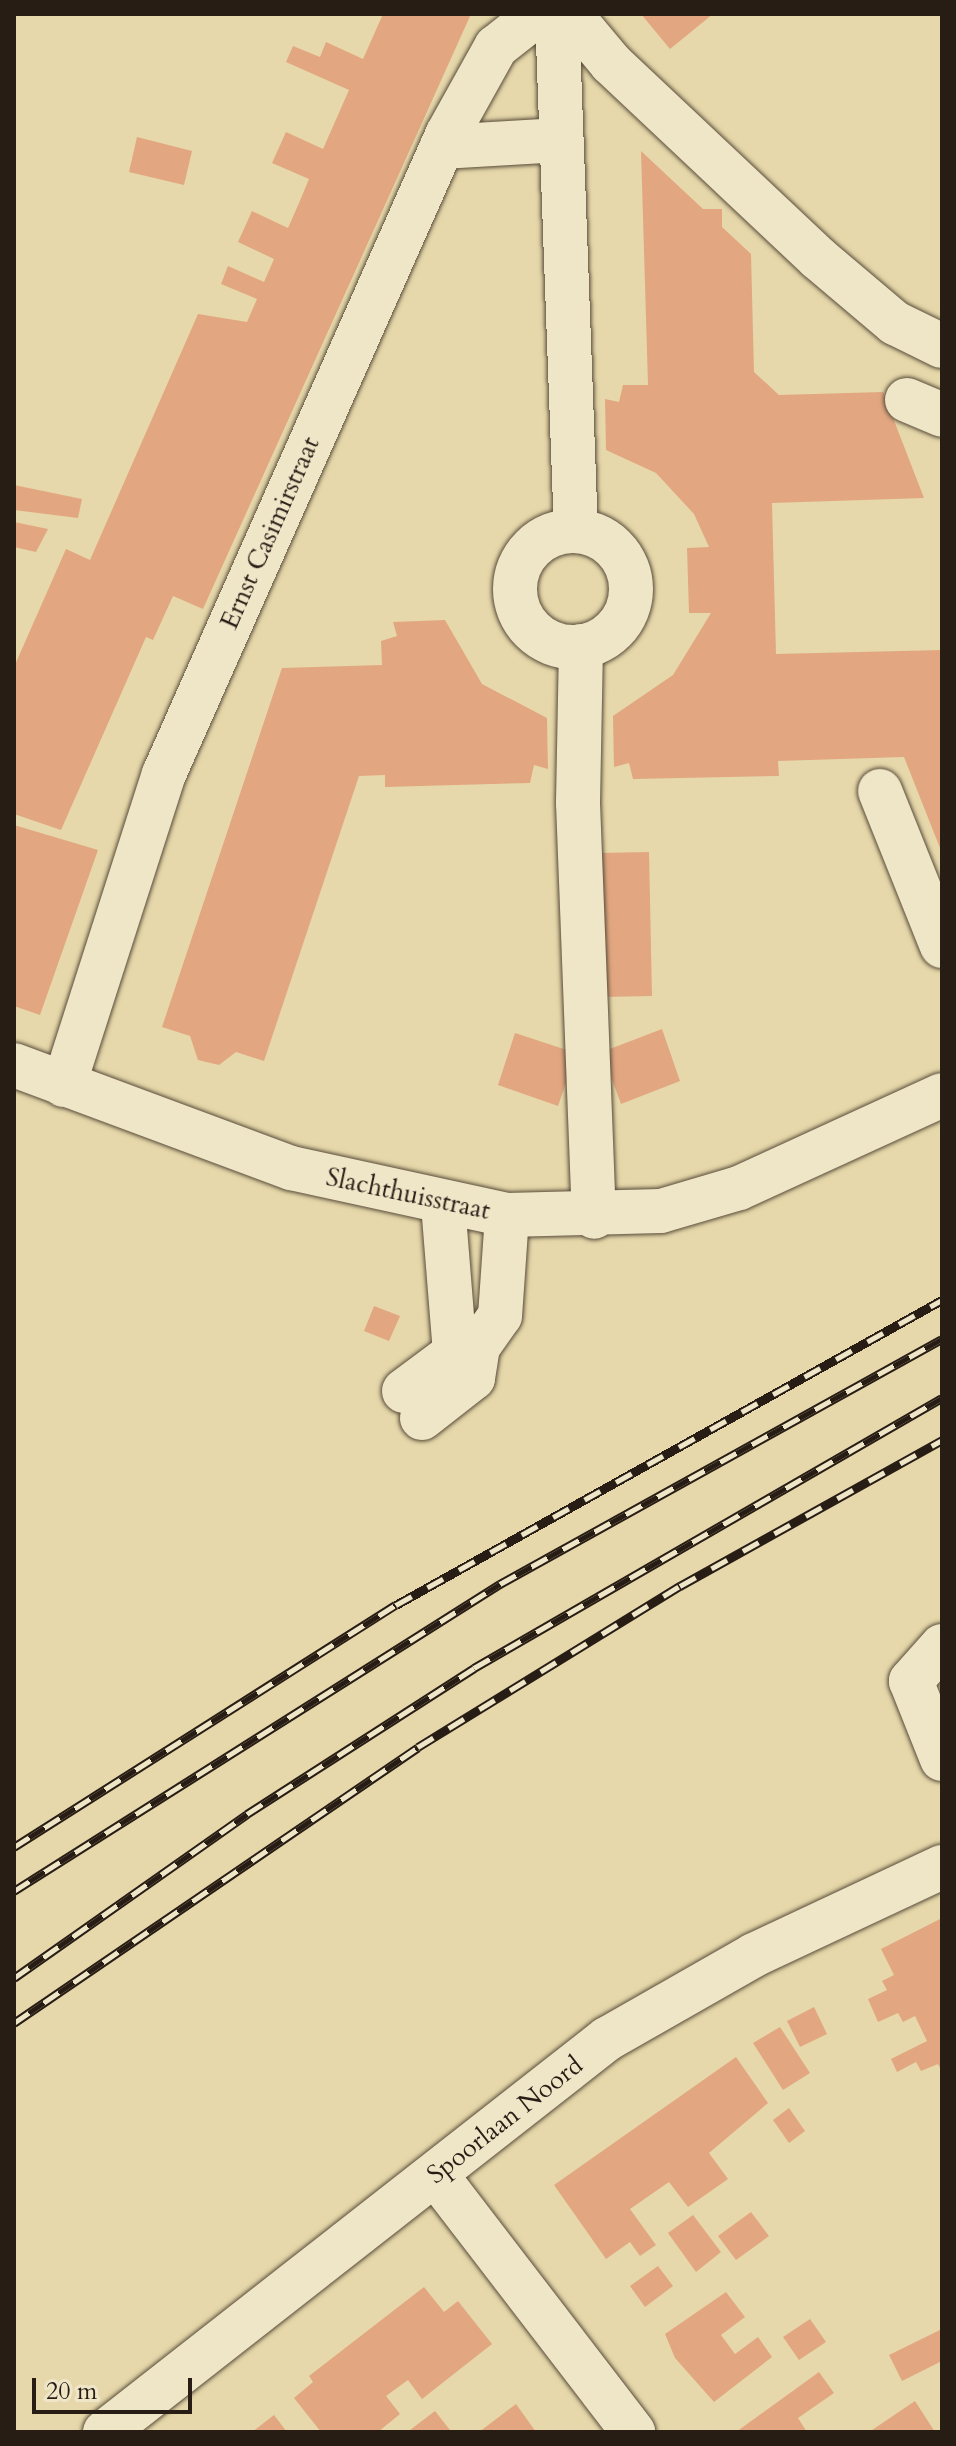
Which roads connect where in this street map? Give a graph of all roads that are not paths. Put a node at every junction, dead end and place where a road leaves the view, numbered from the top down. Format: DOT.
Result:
graph roads {
  1 [pos="538,14"];
  2 [pos="557,14"];
  3 [pos="570,14"];
  4 [pos="560,140"];
  5 [pos="442,147"];
  6 [pos="942,346"];
  7 [pos="576,531"];
  8 [pos="581,646"];
  9 [pos="880,791"];
  10 [pos="942,946"];
  11 [pos="14,1065"];
  12 [pos="64,1085"];
  13 [pos="942,1095"];
  14 [pos="443,1205"];
  15 [pos="507,1215"];
  16 [pos="594,1217"];
  17 [pos="942,1646"];
  18 [pos="942,1759"];
  19 [pos="942,1867"];
  20 [pos="436,2175"];
  21 [pos="105,2432"];
  22 [pos="633,2432"];
  1 -- 5 [label="street, Ernst Casimirstraat"];
  2 -- 4 [label="street"];
  3 -- 6 [label="street"];
  4 -- 5 [label="street"];
  4 -- 7 [label="street"];
  5 -- 12 [label="street, Ernst Casimirstraat"];
  7 -- 8 [label="street"];
  7 -- 8 [label="street"];
  8 -- 16 [label="street"];
  9 -- 10 [label="street"];
  11 -- 12 [label="street, Slachthuisstraat"];
  12 -- 14 [label="street, Slachthuisstraat"];
  13 -- 16 [label="street, Slachthuisstraat"];
  14 -- 15 [label="street, Slachthuisstraat"];
  14 -- 15 [label="street"];
  15 -- 16 [label="street, Slachthuisstraat"];
  17 -- 18 [label="street"];
  19 -- 20 [label="street, Spoorlaan Noord"];
  20 -- 21 [label="street, Spoorlaan Noord"];
  20 -- 22 [label="street"];
}
